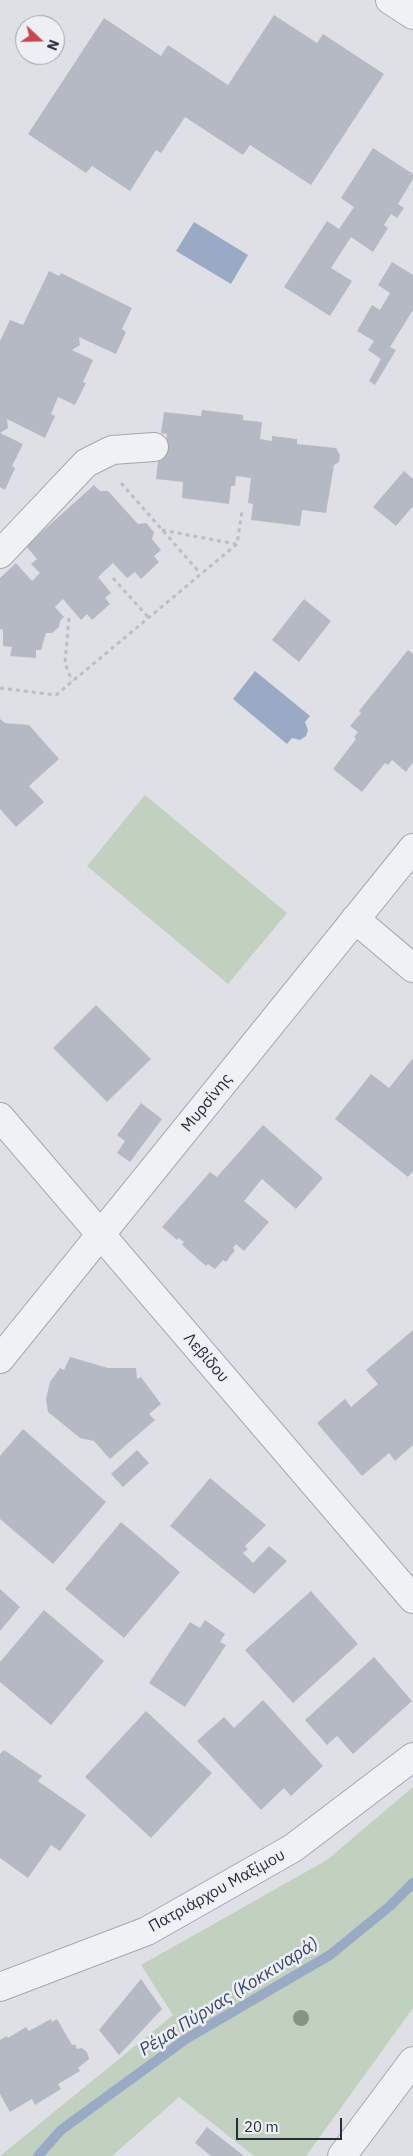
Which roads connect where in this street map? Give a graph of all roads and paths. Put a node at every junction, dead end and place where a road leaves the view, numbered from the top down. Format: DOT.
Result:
graph roads {
  1 [pos="390,0"];
  2 [pos="413,15"];
  3 [pos="154,448"];
  4 [pos="98,456"];
  5 [pos="242,511"];
  6 [pos="162,530"];
  7 [pos="237,544"];
  8 [pos="0,554"];
  9 [pos="200,573"];
  10 [pos="113,578"];
  11 [pos="148,617"];
  12 [pos="69,618"];
  13 [pos="72,681"];
  14 [pos="0,688"];
  15 [pos="413,848"];
  16 [pos="355,919"];
  17 [pos="413,968"];
  18 [pos="0,1117"];
  19 [pos="100,1235"];
  20 [pos="0,1359"];
  21 [pos="413,1599"];
  22 [pos="413,1757"];
  23 [pos="0,1987"];
  24 [pos="413,2061"];
  25 [pos="342,2156"];
  1 -- 2 [label="street"];
  3 -- 4 [label="street"];
  4 -- 6 [label="path"];
  4 -- 8 [label="street"];
  5 -- 7 [label="path"];
  6 -- 7 [label="path"];
  6 -- 9 [label="path"];
  7 -- 9 [label="path"];
  9 -- 11 [label="path"];
  10 -- 11 [label="path"];
  11 -- 13 [label="path"];
  12 -- 13 [label="path"];
  13 -- 14 [label="path"];
  15 -- 16 [label="street, Μυρσίνης"];
  16 -- 17 [label="street"];
  16 -- 19 [label="street, Μυρσίνης"];
  18 -- 19 [label="street, Λεβίδου"];
  19 -- 20 [label="street, Μυρσίνης"];
  19 -- 21 [label="street, Λεβίδου"];
  22 -- 23 [label="street, Πατριάρχου Μαξίμου"];
  24 -- 25 [label="street"];
}
